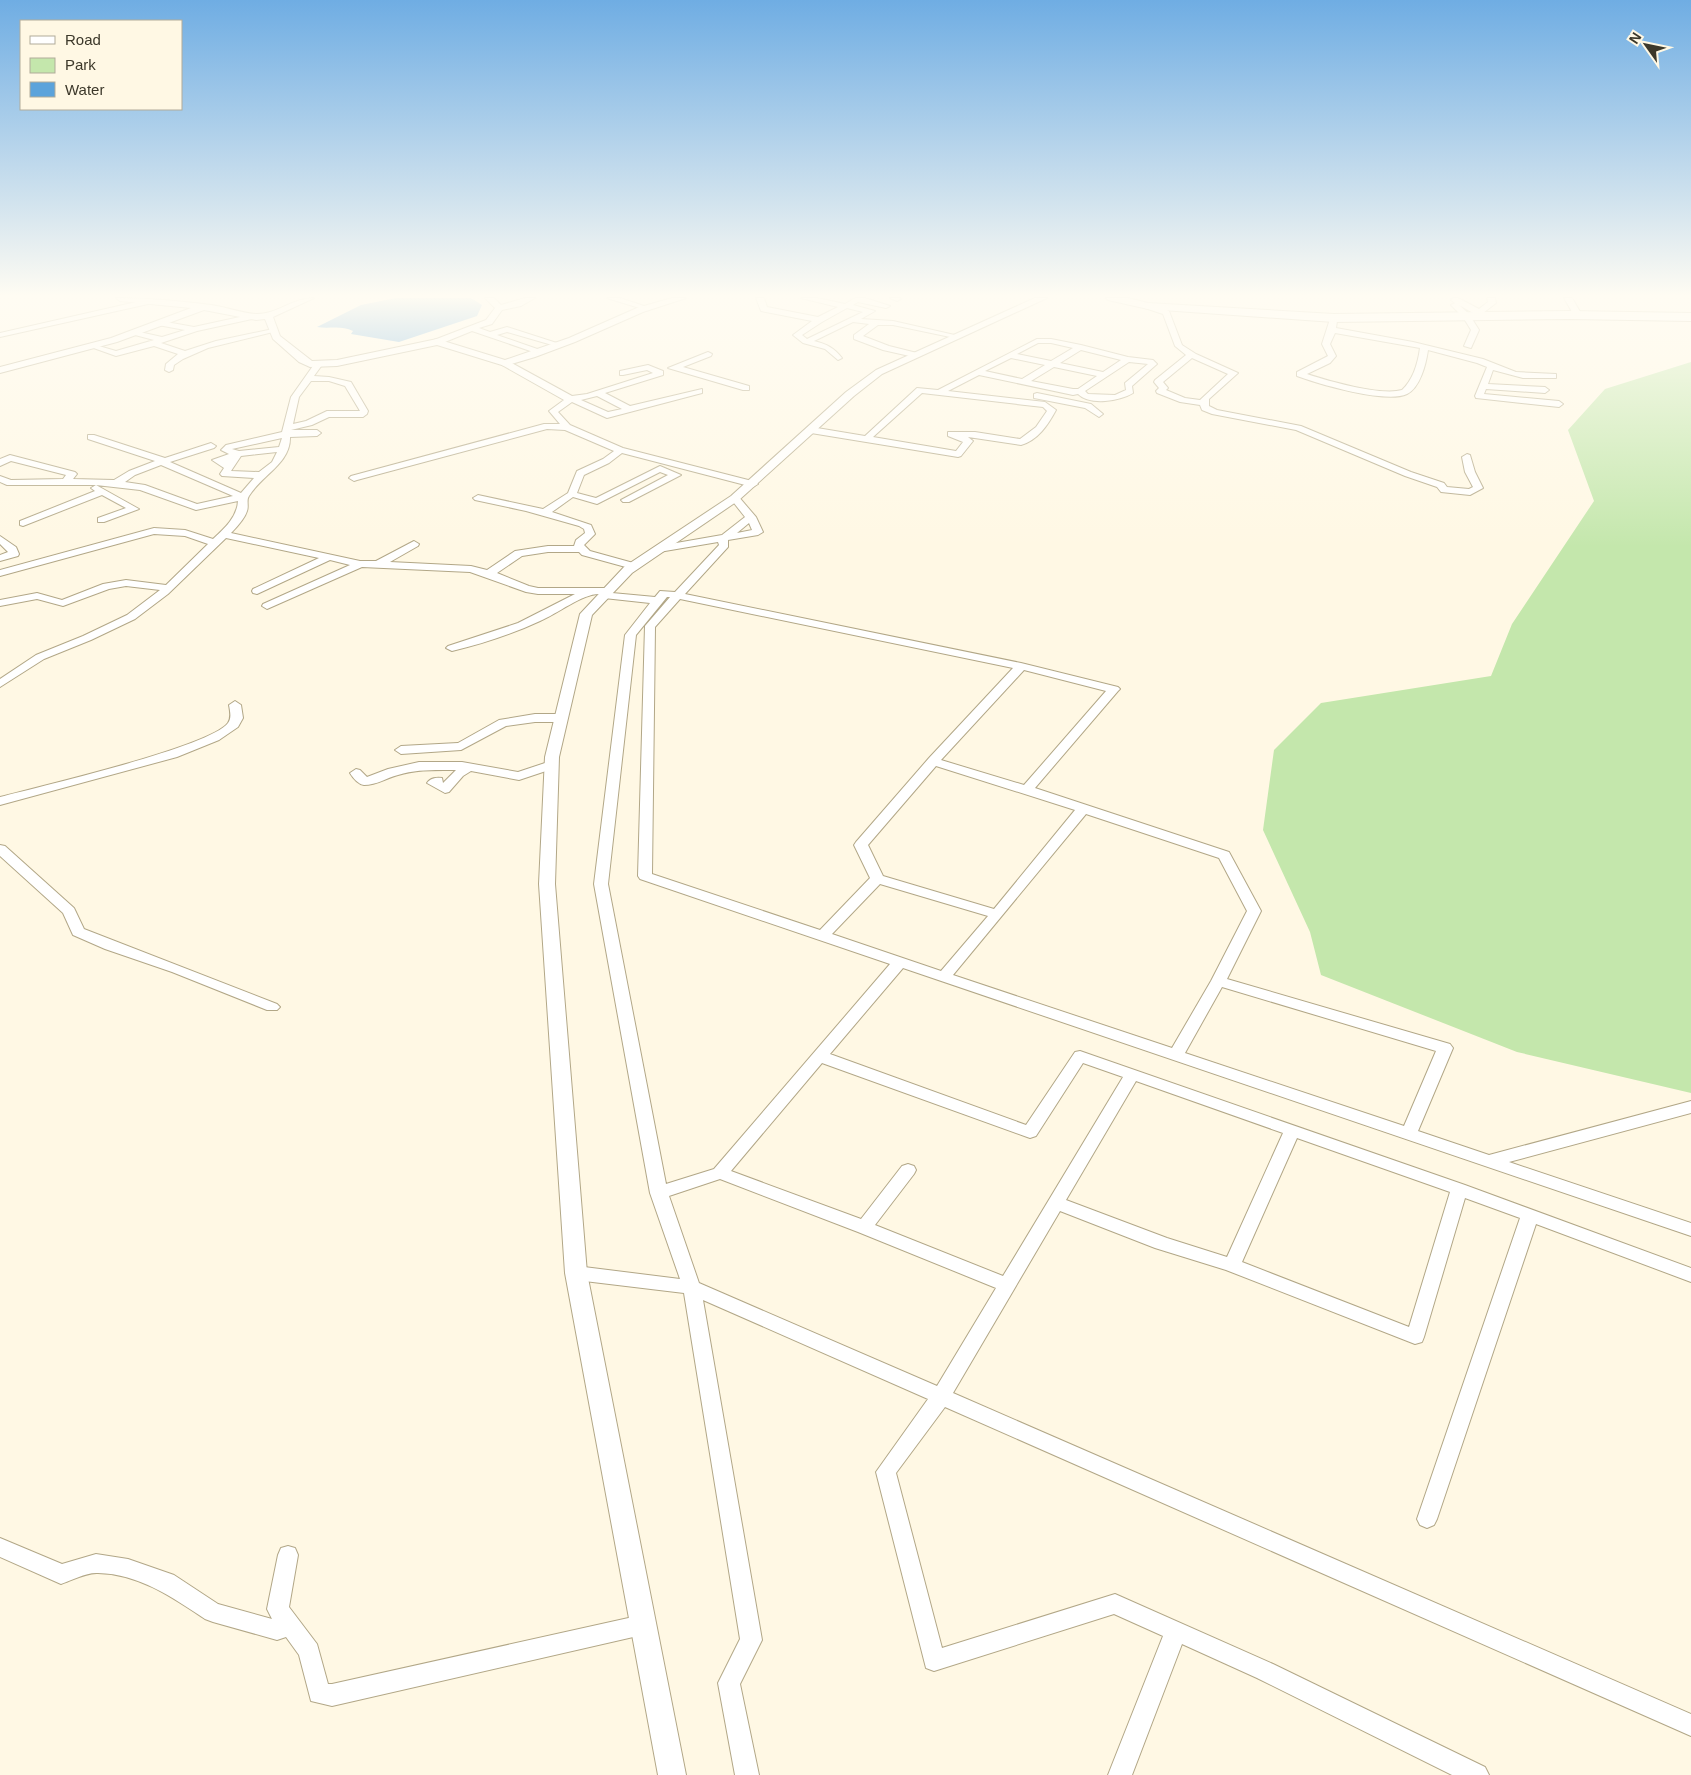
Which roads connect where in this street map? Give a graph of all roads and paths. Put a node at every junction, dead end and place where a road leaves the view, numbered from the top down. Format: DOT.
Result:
graph roads {
  1 [pos="308,381"];
  2 [pos="336,381"];
  3 [pos="536,381"];
  4 [pos="636,381"];
  5 [pos="722,381"];
  6 [pos="867,381"];
  7 [pos="960,381"];
  8 [pos="1018,381"];
  9 [pos="1097,381"];
  10 [pos="1133,381"];
  11 [pos="1159,381"];
  12 [pos="1226,381"];
  13 [pos="1327,381"];
  14 [pos="1412,381"];
  15 [pos="1485,381"];
  16 [pos="1023,382"];
  17 [pos="954,384"];
  18 [pos="1482,386"];
  19 [pos="746,388"];
  20 [pos="1544,390"];
  21 [pos="699,391"];
  22 [pos="942,391"];
  23 [pos="1080,391"];
  24 [pos="598,393"];
  25 [pos="1095,397"];
  26 [pos="572,399"];
  27 [pos="1203,403"];
  28 [pos="1559,404"];
  29 [pos="1088,406"];
  30 [pos="629,410"];
  31 [pos="1099,414"];
  32 [pos="567,427"];
  33 [pos="811,430"];
  34 [pos="287,431"];
  35 [pos="317,433"];
  36 [pos="91,437"];
  37 [pos="868,439"];
  38 [pos="211,446"];
  39 [pos="283,449"];
  40 [pos="620,450"];
  41 [pos="238,454"];
  42 [pos="1467,457"];
  43 [pos="162,462"];
  44 [pos="0,463"];
  45 [pos="671,464"];
  46 [pos="230,467"];
  47 [pos="660,470"];
  48 [pos="261,475"];
  49 [pos="0,478"];
  50 [pos="354,478"];
  51 [pos="65,483"];
  52 [pos="93,483"];
  53 [pos="116,483"];
  54 [pos="753,484"];
  55 [pos="102,492"];
  56 [pos="572,494"];
  57 [pos="242,497"];
  58 [pos="478,498"];
  59 [pos="735,498"];
  60 [pos="626,500"];
  61 [pos="544,513"];
  62 [pos="101,520"];
  63 [pos="23,523"];
  64 [pos="224,534"];
  65 [pos="0,539"];
  66 [pos="723,539"];
  67 [pos="215,542"];
  68 [pos="414,544"];
  69 [pos="580,549"];
  70 [pos="659,549"];
  71 [pos="0,558"];
  72 [pos="327,558"];
  73 [pos="360,564"];
  74 [pos="378,564"];
  75 [pos="633,566"];
  76 [pos="0,574"];
  77 [pos="489,574"];
  78 [pos="168,588"];
  79 [pos="257,591"];
  80 [pos="600,593"];
  81 [pos="677,596"];
  82 [pos="658,601"];
  83 [pos="0,604"];
  84 [pos="267,606"];
  85 [pos="452,648"];
  86 [pos="1021,666"];
  87 [pos="0,684"];
  88 [pos="235,705"];
  89 [pos="561,718"];
  90 [pos="401,750"];
  91 [pos="933,761"];
  92 [pos="551,765"];
  93 [pos="470,767"];
  94 [pos="392,772"];
  95 [pos="356,773"];
  96 [pos="405,778"];
  97 [pos="438,781"];
  98 [pos="1027,790"];
  99 [pos="0,801"];
  100 [pos="1084,808"];
  101 [pos="0,849"];
  102 [pos="877,879"];
  103 [pos="997,914"];
  104 [pos="822,936"];
  105 [pos="899,963"];
  106 [pos="943,978"];
  107 [pos="1218,981"];
  108 [pos="272,1007"];
  109 [pos="1176,1054"];
  110 [pos="821,1057"];
  111 [pos="1132,1074"];
  112 [pos="1691,1107"];
  113 [pos="1293,1130"];
  114 [pos="1409,1133"];
  115 [pos="1489,1161"];
  116 [pos="908,1170"];
  117 [pos="720,1172"];
  118 [pos="1459,1188"];
  119 [pos="659,1192"];
  120 [pos="1056,1203"];
  121 [pos="1530,1215"];
  122 [pos="864,1227"];
  123 [pos="1691,1230"];
  124 [pos="1232,1265"];
  125 [pos="576,1273"];
  126 [pos="1691,1275"];
  127 [pos="1007,1285"];
  128 [pos="692,1287"];
  129 [pos="940,1397"];
  130 [pos="1427,1519"];
  131 [pos="0,1547"];
  132 [pos="288,1555"];
  133 [pos="642,1625"];
  134 [pos="290,1626"];
  135 [pos="1176,1631"];
  136 [pos="1691,1725"];
  137 [pos="672,1775"];
  138 [pos="747,1775"];
  139 [pos="1120,1775"];
  140 [pos="1477,1775"];
  1 -- 34 [label="street"];
  2 -- 34 [label="street"];
  3 -- 26 [label="street"];
  4 -- 24 [label="street"];
  5 -- 19 [label="street"];
  6 -- 33 [label="street"];
  7 -- 17 [label="street"];
  8 -- 16 [label="street"];
  9 -- 23 [label="street"];
  10 -- 25 [label="street"];
  11 -- 27 [label="street"];
  12 -- 27 [label="street"];
  13 -- 14 [label="street"];
  15 -- 18 [label="street"];
  16 -- 23 [label="street"];
  17 -- 22 [label="street"];
  17 -- 29 [label="street"];
  18 -- 20 [label="street"];
  18 -- 28 [label="street"];
  21 -- 30 [label="street"];
  22 -- 37 [label="street"];
  22 -- 37 [label="street"];
  23 -- 25 [label="street"];
  24 -- 26 [label="street"];
  24 -- 30 [label="street"];
  25 -- 29 [label="street"];
  26 -- 30 [label="street"];
  26 -- 32 [label="street"];
  27 -- 42 [label="street"];
  29 -- 31 [label="street"];
  32 -- 40 [label="street"];
  32 -- 50 [label="street"];
  33 -- 37 [label="street"];
  33 -- 54 [label="street"];
  34 -- 35 [label="street"];
  34 -- 39 [label="street"];
  34 -- 41 [label="street"];
  36 -- 43 [label="street"];
  38 -- 43 [label="street"];
  39 -- 41 [label="street"];
  39 -- 48 [label="street"];
  40 -- 45 [label="street"];
  40 -- 56 [label="street"];
  41 -- 46 [label="street"];
  41 -- 46 [label="street"];
  43 -- 53 [label="street"];
  43 -- 57 [label="street"];
  44 -- 51 [label="street"];
  45 -- 47 [label="street"];
  45 -- 54 [label="street"];
  46 -- 48 [label="street"];
  47 -- 56 [label="street"];
  47 -- 60 [label="street"];
  48 -- 57 [label="street"];
  49 -- 51 [label="street"];
  51 -- 52 [label="street"];
  52 -- 53 [label="street"];
  52 -- 55 [label="street"];
  53 -- 57 [label="street"];
  54 -- 59 [label="street"];
  55 -- 62 [label="street"];
  55 -- 63 [label="street"];
  56 -- 61 [label="street"];
  57 -- 64 [label="street"];
  58 -- 61 [label="street"];
  59 -- 66 [label="street"];
  59 -- 70 [label="street"];
  61 -- 69 [label="street"];
  64 -- 67 [label="street"];
  64 -- 72 [label="street"];
  65 -- 71 [label="street"];
  66 -- 70 [label="street"];
  66 -- 81 [label="street"];
  67 -- 76 [label="street"];
  67 -- 78 [label="street"];
  68 -- 74 [label="street"];
  69 -- 75 [label="street"];
  69 -- 77 [label="street"];
  70 -- 75 [label="street"];
  72 -- 73 [label="street"];
  72 -- 79 [label="street"];
  73 -- 74 [label="street"];
  73 -- 84 [label="street"];
  74 -- 77 [label="street"];
  75 -- 80 [label="street"];
  77 -- 80 [label="street"];
  78 -- 83 [label="street"];
  78 -- 87 [label="street"];
  80 -- 82 [label="street"];
  80 -- 85 [label="street"];
  80 -- 89 [label="street"];
  81 -- 82 [label="street"];
  81 -- 86 [label="street"];
  81 -- 104 [label="street"];
  82 -- 119 [label="street"];
  86 -- 91 [label="street"];
  86 -- 98 [label="street"];
  88 -- 99 [label="street"];
  89 -- 90 [label="street"];
  89 -- 92 [label="street"];
  91 -- 98 [label="street"];
  91 -- 102 [label="street"];
  92 -- 93 [label="street"];
  92 -- 125 [label="street"];
  93 -- 94 [label="street"];
  93 -- 97 [label="street"];
  94 -- 95 [label="street"];
  94 -- 96 [label="street"];
  98 -- 100 [label="street"];
  100 -- 103 [label="street"];
  100 -- 107 [label="street"];
  101 -- 108 [label="street"];
  102 -- 103 [label="street"];
  102 -- 104 [label="street"];
  103 -- 106 [label="street"];
  104 -- 105 [label="street"];
  105 -- 106 [label="street"];
  105 -- 110 [label="street"];
  106 -- 109 [label="street"];
  107 -- 109 [label="street"];
  107 -- 114 [label="street"];
  109 -- 114 [label="street"];
  110 -- 111 [label="street"];
  110 -- 117 [label="street"];
  111 -- 113 [label="street"];
  111 -- 120 [label="street"];
  112 -- 115 [label="street"];
  113 -- 118 [label="street"];
  113 -- 124 [label="street"];
  114 -- 115 [label="street"];
  115 -- 123 [label="street"];
  116 -- 122 [label="street"];
  117 -- 119 [label="street"];
  117 -- 122 [label="street"];
  118 -- 121 [label="street"];
  118 -- 124 [label="street"];
  119 -- 128 [label="street"];
  120 -- 124 [label="street"];
  120 -- 127 [label="street"];
  121 -- 126 [label="street"];
  121 -- 130 [label="street"];
  122 -- 127 [label="street"];
  125 -- 128 [label="street"];
  125 -- 133 [label="street"];
  127 -- 129 [label="street"];
  128 -- 129 [label="street"];
  128 -- 138 [label="street"];
  129 -- 135 [label="street"];
  129 -- 136 [label="street"];
  131 -- 134 [label="street"];
  132 -- 134 [label="street"];
  133 -- 134 [label="street"];
  133 -- 137 [label="street"];
  135 -- 139 [label="street"];
  135 -- 140 [label="street"];
}
